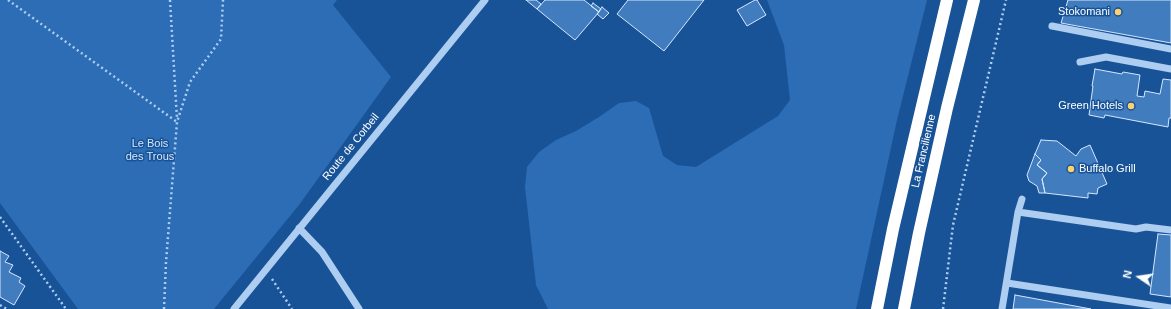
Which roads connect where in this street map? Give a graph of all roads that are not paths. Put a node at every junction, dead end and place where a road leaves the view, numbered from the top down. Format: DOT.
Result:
graph roads {
  1 [pos="485,0"];
  2 [pos="947,0"];
  3 [pos="974,0"];
  4 [pos="1052,26"];
  5 [pos="1171,49"];
  6 [pos="1080,62"];
  7 [pos="1171,69"];
  8 [pos="1022,199"];
  9 [pos="1018,212"];
  10 [pos="299,228"];
  11 [pos="1171,230"];
  12 [pos="1007,283"];
  13 [pos="1171,308"];
  14 [pos="234,309"];
  15 [pos="359,309"];
  16 [pos="877,309"];
  17 [pos="904,309"];
  18 [pos="1002,309"];
  1 -- 10 [label="street, Route de Corbeil"];
  2 -- 16 [label="highway, La Francilienne"];
  3 -- 17 [label="highway, La Francilienne"];
  4 -- 5 [label="street"];
  6 -- 7 [label="street"];
  8 -- 9 [label="street"];
  9 -- 11 [label="street"];
  9 -- 12 [label="street"];
  10 -- 14 [label="street, Route de Corbeil"];
  10 -- 15 [label="street"];
  12 -- 13 [label="street"];
  12 -- 18 [label="street"];
}
